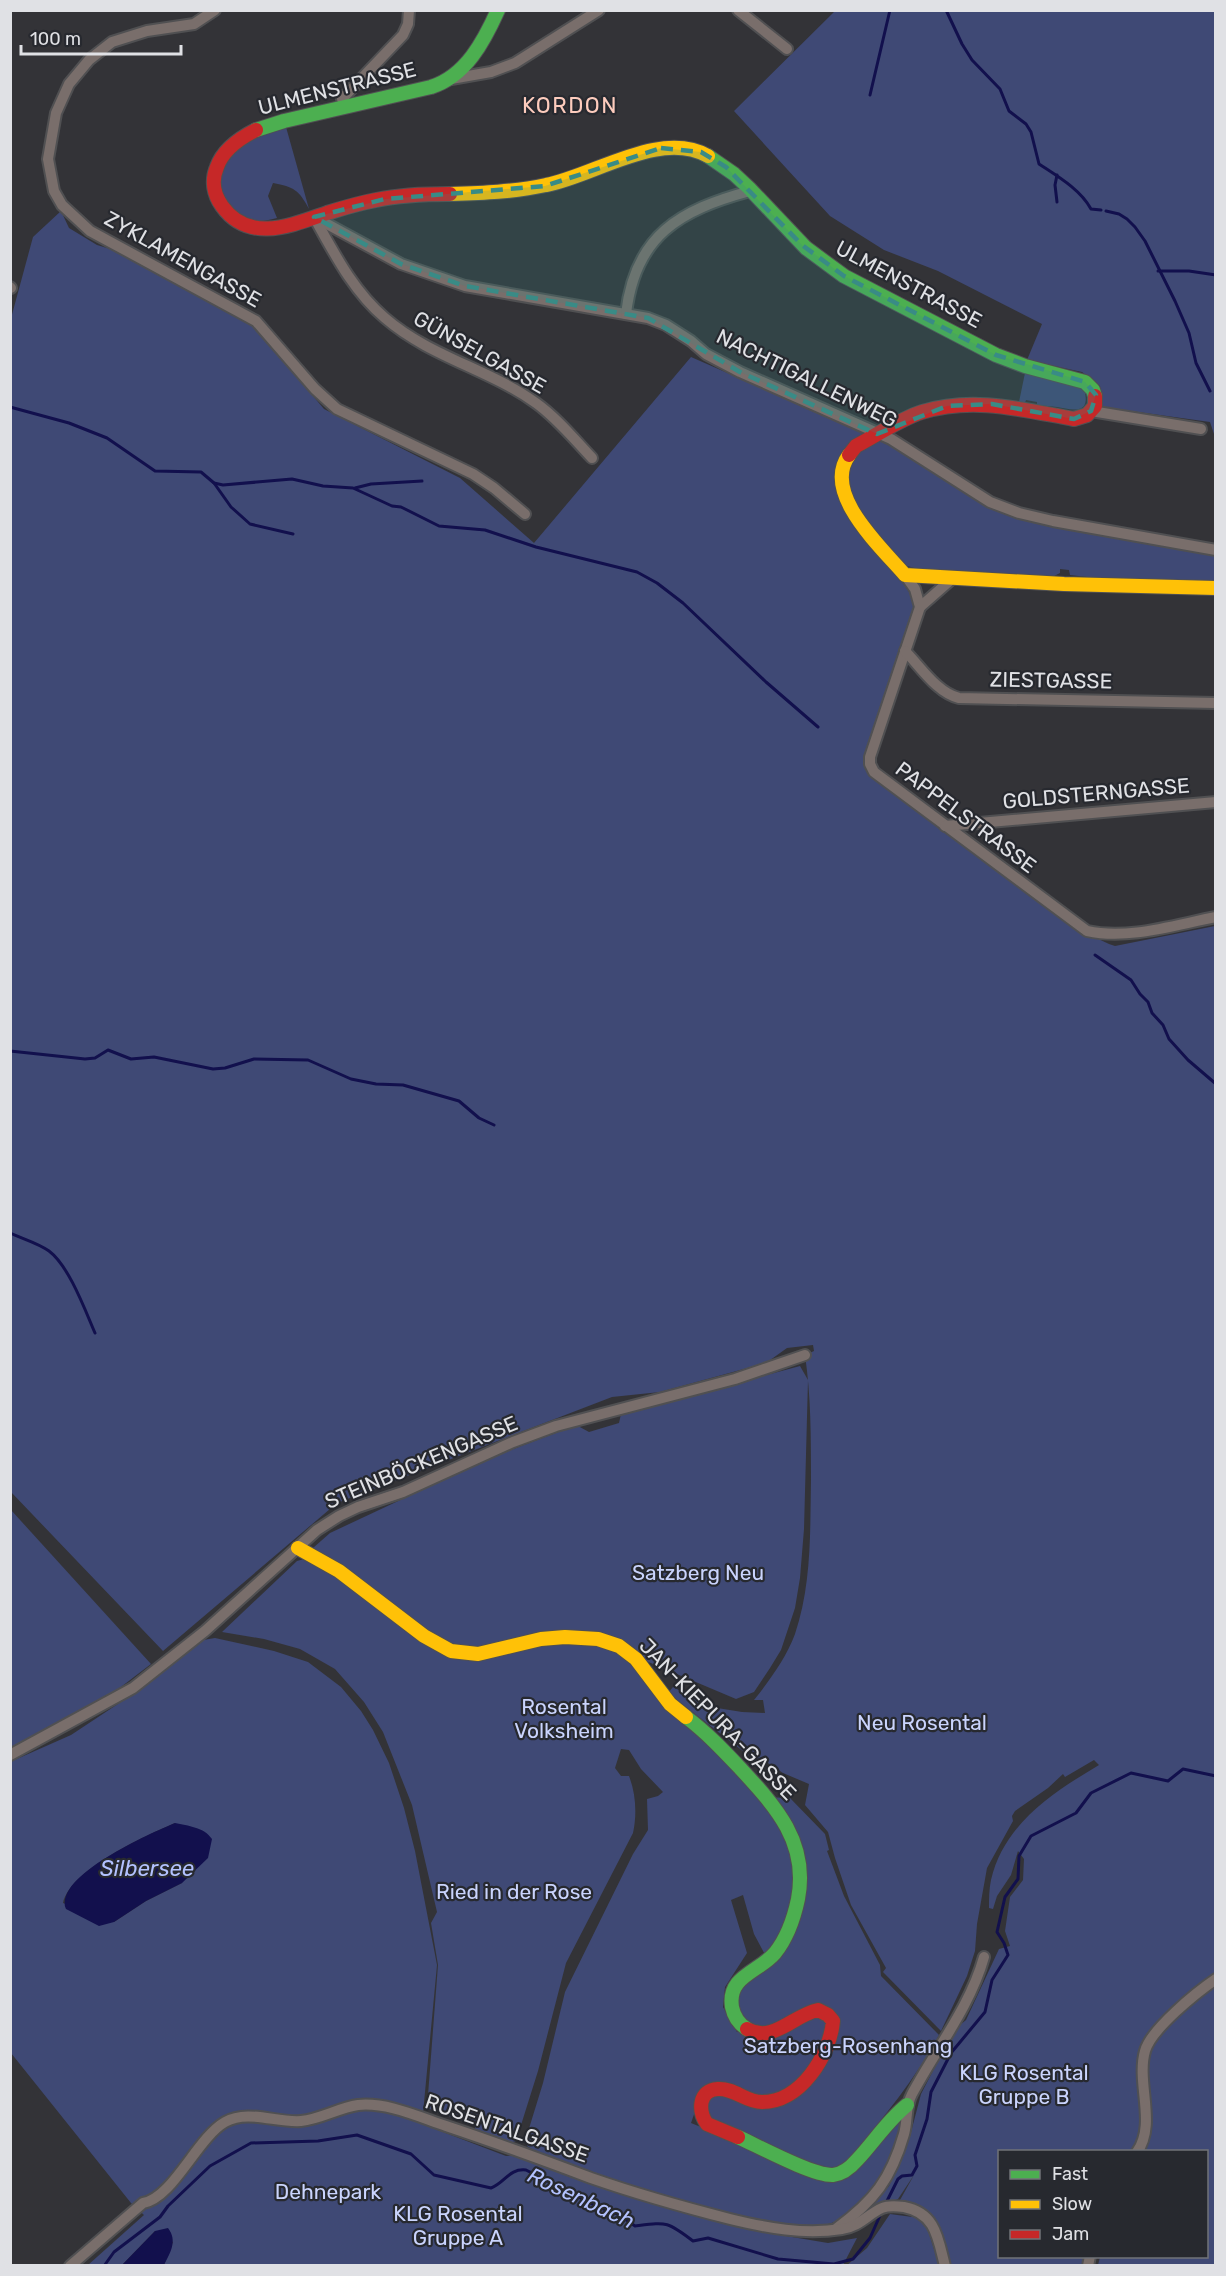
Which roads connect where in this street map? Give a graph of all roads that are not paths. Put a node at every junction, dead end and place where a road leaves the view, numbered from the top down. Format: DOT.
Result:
graph roads {
  1 [pos="215,10"];
  2 [pos="409,10"];
  3 [pos="498,10"];
  4 [pos="599,10"];
  5 [pos="738,10"];
  6 [pos="787,49"];
  7 [pos="451,79"];
  8 [pos="342,99"];
  9 [pos="750,191"];
  10 [pos="314,217"];
  11 [pos="626,314"];
  12 [pos="1091,411"];
  13 [pos="1202,429"];
  14 [pos="877,434"];
  15 [pos="592,458"];
  16 [pos="525,514"];
  17 [pos="1215,550"];
  18 [pos="905,575"];
  19 [pos="953,578"];
  20 [pos="1215,588"];
  21 [pos="920,607"];
  22 [pos="905,651"];
  23 [pos="1215,703"];
  24 [pos="1215,802"];
  25 [pos="945,826"];
  26 [pos="1215,917"];
  27 [pos="805,1355"];
  28 [pos="298,1548"];
  29 [pos="10,1755"];
  30 [pos="984,1957"];
  31 [pos="1215,1979"];
  32 [pos="907,2105"];
  33 [pos="1138,2150"];
  34 [pos="834,2230"];
  35 [pos="70,2265"];
  36 [pos="945,2265"];
  1 -- 16 [label="street, ZYKLAMENGASSE"];
  2 -- 8 [label="street"];
  3 -- 7 [label="street"];
  4 -- 7 [label="street"];
  5 -- 6 [label="street"];
  7 -- 10 [label="street, ULMENSTRASSE"];
  9 -- 10 [label="street, ULMENSTRASSE"];
  9 -- 11 [label="street"];
  9 -- 12 [label="street, ULMENSTRASSE"];
  10 -- 11 [label="street, NACHTIGALLENWEG"];
  10 -- 15 [label="street, GÜNSELGASSE"];
  11 -- 14 [label="street, NACHTIGALLENWEG"];
  12 -- 13 [label="street"];
  12 -- 14 [label="street"];
  14 -- 17 [label="street, NACHTIGALLENWEG"];
  14 -- 18 [label="street"];
  18 -- 19 [label="street"];
  18 -- 21 [label="street"];
  19 -- 20 [label="street"];
  19 -- 21 [label="street, PAPPELSTRASSE"];
  21 -- 22 [label="street, PAPPELSTRASSE"];
  22 -- 23 [label="street, ZIESTGASSE"];
  22 -- 25 [label="street, PAPPELSTRASSE"];
  24 -- 25 [label="street, GOLDSTERNGASSE"];
  25 -- 26 [label="street, PAPPELSTRASSE"];
  27 -- 28 [label="street, STEINBÖCKENGASSE"];
  28 -- 29 [label="street, STEINBÖCKENGASSE"];
  28 -- 32 [label="street, JAN-KIEPURA-GASSE"];
  30 -- 32 [label="street, JAN-KIEPURA-GASSE"];
  31 -- 33 [label="street"];
  32 -- 34 [label="street, JAN-KIEPURA-GASSE"];
  34 -- 35 [label="street, ROSENTALGASSE"];
  34 -- 36 [label="street, ROSENTALGASSE"];
}
